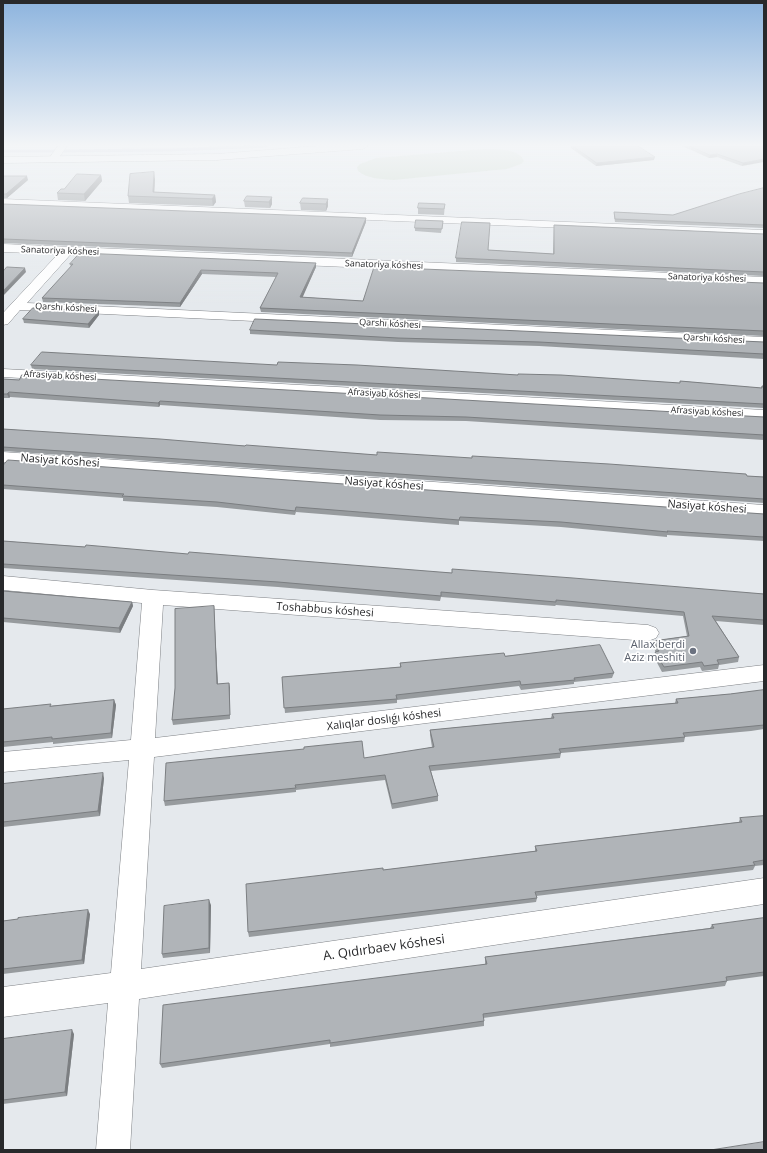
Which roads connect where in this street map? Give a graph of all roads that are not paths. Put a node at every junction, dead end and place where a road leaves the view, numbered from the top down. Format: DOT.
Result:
graph roads {
  1 [pos="3,202"];
  2 [pos="764,233"];
  3 [pos="3,248"];
  4 [pos="67,251"];
  5 [pos="764,281"];
  6 [pos="16,306"];
  7 [pos="3,321"];
  8 [pos="764,341"];
  9 [pos="3,373"];
  10 [pos="764,415"];
  11 [pos="3,457"];
  12 [pos="764,511"];
  13 [pos="3,583"];
  14 [pos="153,597"];
  15 [pos="648,633"];
  16 [pos="764,673"];
  17 [pos="142,749"];
  18 [pos="3,762"];
  19 [pos="764,891"];
  20 [pos="125,986"];
  21 [pos="3,1002"];
  22 [pos="112,1150"];
  1 -- 2 [label="street"];
  3 -- 4 [label="street, Sanatoriya kóshesi"];
  4 -- 5 [label="street, Sanatoriya kóshesi"];
  4 -- 6 [label="street"];
  6 -- 7 [label="street"];
  6 -- 8 [label="street, Qarshı kóshesi"];
  9 -- 10 [label="street, Afrasiyab kóshesi"];
  11 -- 12 [label="street, Nasiyat kóshesi"];
  13 -- 14 [label="street, Toshabbus kóshesi"];
  14 -- 15 [label="street, Toshabbus kóshesi"];
  14 -- 17 [label="street"];
  16 -- 17 [label="street, Xalıqlar doslıǵı kóshesi"];
  17 -- 18 [label="street, Xalıqlar doslıǵı kóshesi"];
  17 -- 20 [label="street"];
  19 -- 20 [label="street, A. Qıdırbaev kóshesi"];
  20 -- 21 [label="street, A. Qıdırbaev kóshesi"];
  20 -- 22 [label="street"];
}
